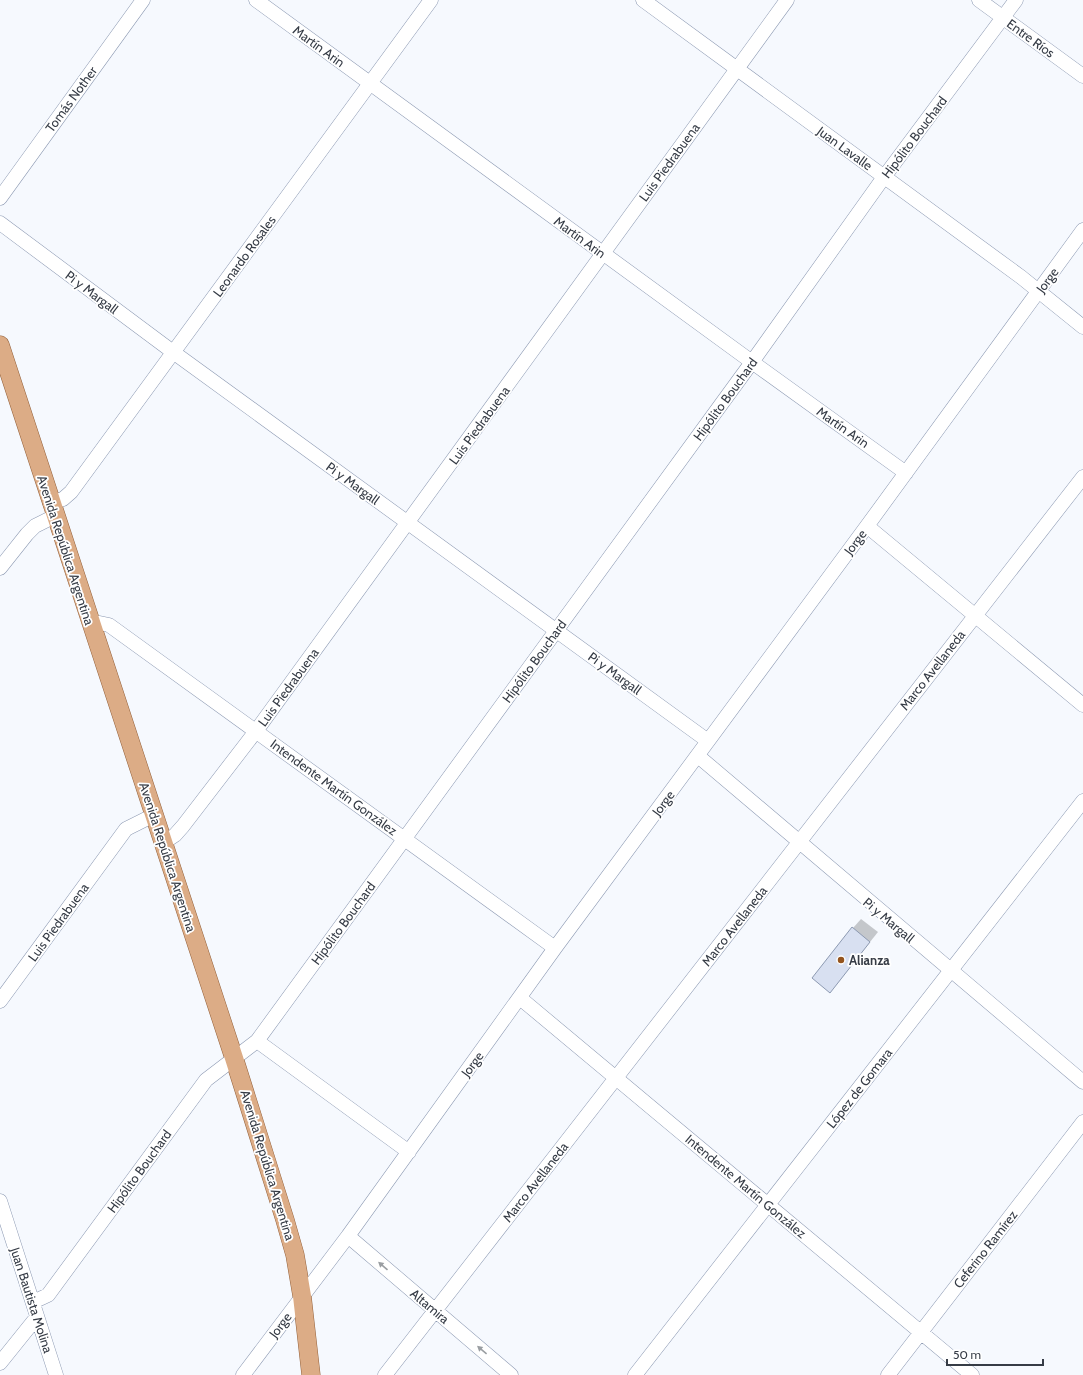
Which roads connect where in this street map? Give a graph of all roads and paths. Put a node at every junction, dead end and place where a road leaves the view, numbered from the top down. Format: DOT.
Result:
graph roads {
  1 [pos="143,0"];
  2 [pos="256,0"];
  3 [pos="430,0"];
  4 [pos="643,0"];
  5 [pos="787,0"];
  6 [pos="979,0"];
  7 [pos="1016,0"];
  8 [pos="1003,17"];
  9 [pos="737,68"];
  10 [pos="1083,76"];
  11 [pos="370,83"];
  12 [pos="884,177"];
  13 [pos="0,198"];
  14 [pos="0,223"];
  15 [pos="1083,230"];
  16 [pos="603,254"];
  17 [pos="1039,291"];
  18 [pos="1083,327"];
  19 [pos="0,345"];
  20 [pos="173,352"];
  21 [pos="752,362"];
  22 [pos="906,473"];
  23 [pos="1083,477"];
  24 [pos="52,509"];
  25 [pos="408,523"];
  26 [pos="867,526"];
  27 [pos="0,568"];
  28 [pos="974,616"];
  29 [pos="90,621"];
  30 [pos="556,630"];
  31 [pos="1083,705"];
  32 [pos="256,731"];
  33 [pos="708,740"];
  34 [pos="698,756"];
  35 [pos="1083,801"];
  36 [pos="154,815"];
  37 [pos="405,839"];
  38 [pos="163,843"];
  39 [pos="798,843"];
  40 [pos="555,948"];
  41 [pos="951,972"];
  42 [pos="520,998"];
  43 [pos="0,1000"];
  44 [pos="257,1041"];
  45 [pos="234,1058"];
  46 [pos="616,1078"];
  47 [pos="1083,1082"];
  48 [pos="1083,1122"];
  49 [pos="409,1152"];
  50 [pos="0,1201"];
  51 [pos="767,1204"];
  52 [pos="348,1236"];
  53 [pos="302,1296"];
  54 [pos="33,1302"];
  55 [pos="434,1310"];
  56 [pos="37,1317"];
  57 [pos="921,1332"];
  58 [pos="0,1363"];
  59 [pos="56,1375"];
  60 [pos="243,1375"];
  61 [pos="311,1375"];
  62 [pos="385,1375"];
  63 [pos="511,1375"];
  64 [pos="635,1375"];
  65 [pos="888,1375"];
  66 [pos="972,1375"];
  1 -- 13 [label="street, Tomás Nother"];
  2 -- 11 [label="street, Martín Arin"];
  3 -- 11 [label="street, Leonardo Rosales"];
  4 -- 9 [label="street, Juan Lavalle"];
  5 -- 9 [label="street, Luis Piedrabuena"];
  6 -- 8 [label="street, Entre Ríos"];
  7 -- 8 [label="street, Hipólito Bouchard"];
  8 -- 10 [label="street, Entre Ríos"];
  8 -- 12 [label="street, Hipólito Bouchard"];
  9 -- 12 [label="street, Juan Lavalle"];
  9 -- 16 [label="street, Luis Piedrabuena"];
  11 -- 16 [label="street, Martín Arin"];
  11 -- 20 [label="street, Leonardo Rosales"];
  12 -- 17 [label="street, Juan Lavalle"];
  12 -- 21 [label="street, Hipólito Bouchard"];
  14 -- 20 [label="street, Pi y Margall"];
  15 -- 17 [label="street, Jorge"];
  16 -- 21 [label="street, Martín Arin"];
  16 -- 25 [label="street, Luis Piedrabuena"];
  17 -- 18 [label="street, Juan Lavalle"];
  17 -- 22 [label="street, Jorge"];
  19 -- 24 [label="main road, Avenida República Argentina"];
  20 -- 24 [label="street, Leonardo Rosales"];
  20 -- 25 [label="street, Pi y Margall"];
  21 -- 22 [label="street, Martín Arin"];
  21 -- 30 [label="street, Hipólito Bouchard"];
  22 -- 26 [label="street, Jorge"];
  23 -- 28 [label="street, Marco Avellaneda"];
  24 -- 27 [label="street, Leonardo Rosales"];
  24 -- 29 [label="main road, Avenida República Argentina"];
  25 -- 30 [label="street, Pi y Margall"];
  25 -- 32 [label="street, Luis Piedrabuena"];
  26 -- 28 [label="street"];
  26 -- 33 [label="street, Jorge"];
  28 -- 31 [label="street"];
  28 -- 39 [label="street, Marco Avellaneda"];
  29 -- 32 [label="street, Intendente Martín González"];
  29 -- 36 [label="main road, Avenida República Argentina"];
  30 -- 33 [label="street, Pi y Margall"];
  30 -- 37 [label="street, Hipólito Bouchard"];
  32 -- 37 [label="street, Intendente Martín González"];
  32 -- 38 [label="street, Luis Piedrabuena"];
  33 -- 34 [label="street, Jorge"];
  34 -- 39 [label="street, Pi y Margall"];
  34 -- 40 [label="street, Jorge"];
  35 -- 41 [label="street, López de Gomara"];
  36 -- 38 [label="main road, Avenida República Argentina"];
  36 -- 43 [label="street, Luis Piedrabuena"];
  37 -- 40 [label="street, Intendente Martín González"];
  37 -- 44 [label="street, Hipólito Bouchard"];
  38 -- 45 [label="main road, Avenida República Argentina"];
  39 -- 41 [label="street, Pi y Margall"];
  39 -- 46 [label="street, Marco Avellaneda"];
  40 -- 42 [label="street, Jorge"];
  41 -- 47 [label="street, Pi y Margall"];
  41 -- 51 [label="street, López de Gomara"];
  42 -- 46 [label="street, Intendente Martín González"];
  42 -- 49 [label="street, Jorge"];
  44 -- 45 [label="street, Hipólito Bouchard"];
  44 -- 49 [label="street"];
  45 -- 53 [label="main road, Avenida República Argentina"];
  45 -- 54 [label="street, Hipólito Bouchard"];
  46 -- 51 [label="street, Intendente Martín González"];
  46 -- 55 [label="street, Marco Avellaneda"];
  48 -- 57 [label="street, Ceferino Ramírez"];
  49 -- 52 [label="street, Jorge"];
  50 -- 54 [label="street, Juan Bautista Molina"];
  51 -- 57 [label="street, Intendente Martín González"];
  51 -- 64 [label="street, López de Gomara"];
  52 -- 53 [label="street, Jorge"];
  55 -- 52 [label="street, Altamira, one-way"];
  53 -- 60 [label="street, Jorge"];
  53 -- 61 [label="main road, Avenida República Argentina"];
  54 -- 56 [label="street, Juan Bautista Molina"];
  55 -- 62 [label="street, Marco Avellaneda"];
  63 -- 55 [label="street, Altamira, one-way"];
  56 -- 58 [label="street"];
  56 -- 59 [label="street, Juan Bautista Molina"];
  57 -- 65 [label="street, Ceferino Ramírez"];
  57 -- 66 [label="street, Intendente Martín González"];
}
